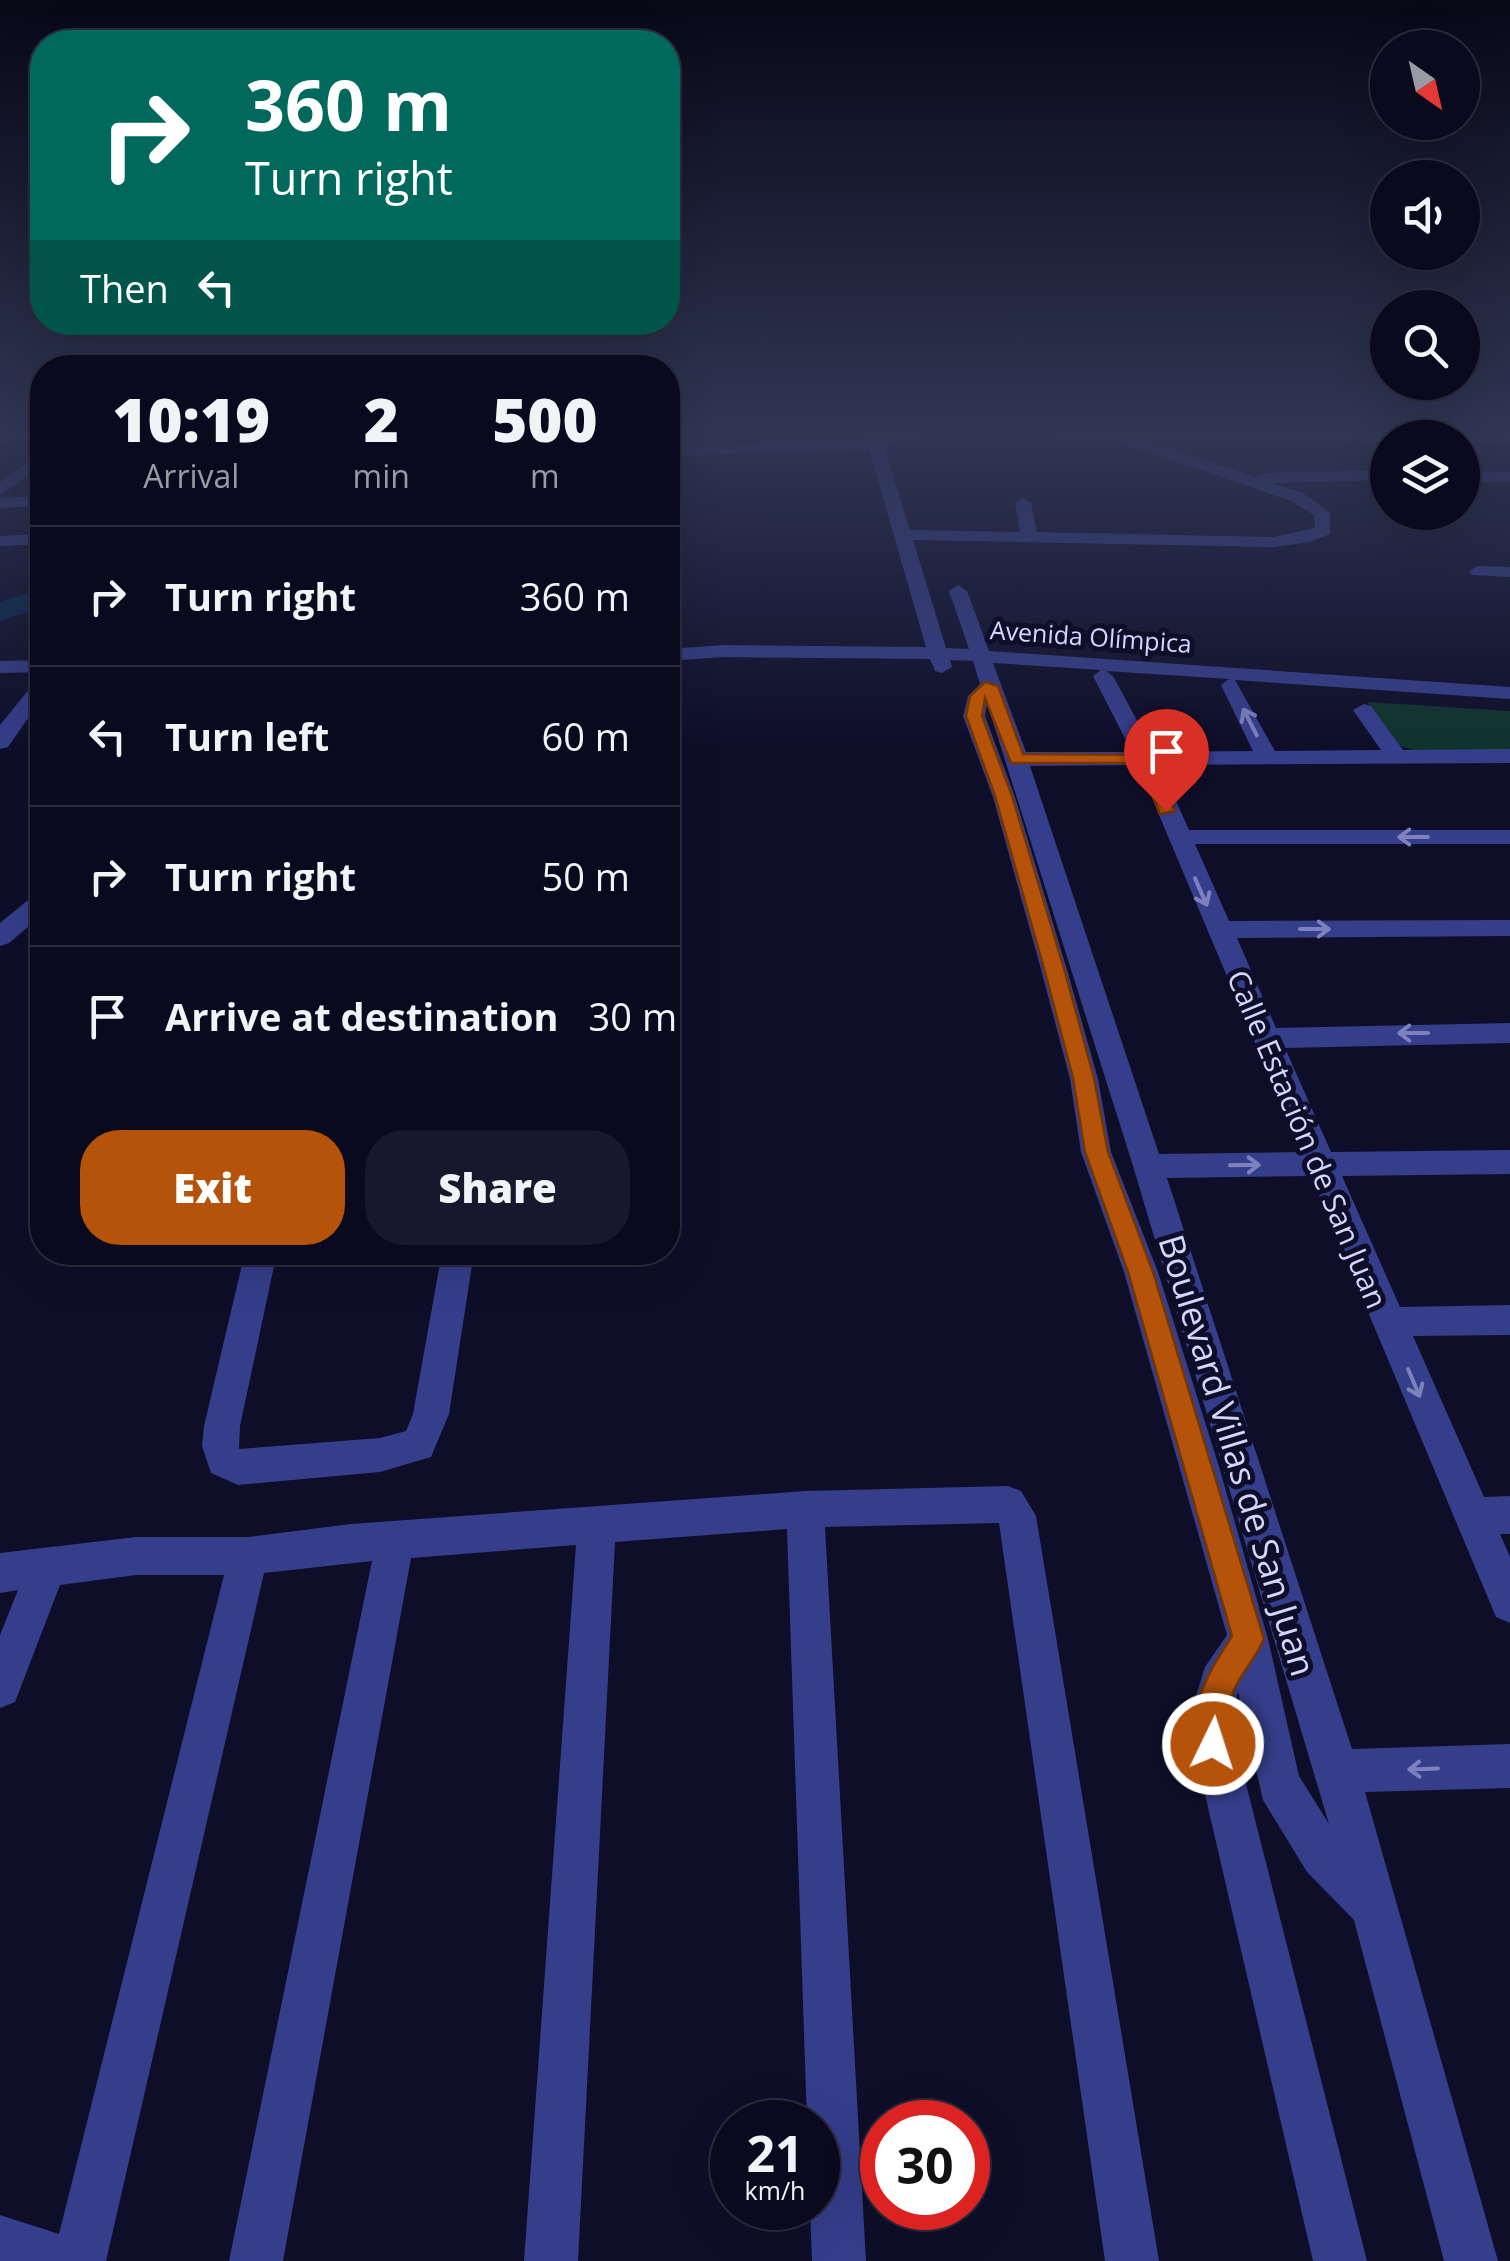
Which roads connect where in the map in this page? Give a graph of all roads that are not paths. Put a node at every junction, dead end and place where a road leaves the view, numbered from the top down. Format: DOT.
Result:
graph roads {
  1 [pos="904,535"];
  2 [pos="968,536"];
  3 [pos="1028,536"];
  4 [pos="1313,536"];
  5 [pos="30,540"];
  6 [pos="0,541"];
  7 [pos="1478,571"];
  8 [pos="1510,572"];
  9 [pos="958,591"];
  10 [pos="680,659"];
  11 [pos="941,660"];
  12 [pos="30,666"];
  13 [pos="0,667"];
  14 [pos="986,670"];
  15 [pos="1104,676"];
  16 [pos="1231,685"];
  17 [pos="1510,693"];
  18 [pos="30,699"];
  19 [pos="1510,707"];
  20 [pos="1364,710"];
  21 [pos="0,742"];
  22 [pos="1397,756"];
  23 [pos="1510,756"];
  24 [pos="1146,758"];
  25 [pos="1268,758"];
  26 [pos="1017,759"];
  27 [pos="1510,836"];
  28 [pos="1176,837"];
  29 [pos="30,912"];
  30 [pos="1510,928"];
  31 [pos="1217,930"];
  32 [pos="0,938"];
  33 [pos="1510,1033"];
  34 [pos="1265,1038"];
  35 [pos="1510,1162"];
  36 [pos="1319,1164"];
  37 [pos="1148,1166"];
  38 [pos="258,1265"];
  39 [pos="456,1265"];
  40 [pos="1510,1320"];
  41 [pos="1388,1322"];
  42 [pos="805,1509"];
  43 [pos="1510,1515"];
  44 [pos="1470,1516"];
  45 [pos="597,1527"];
  46 [pos="395,1541"];
  47 [pos="248,1556"];
  48 [pos="47,1568"];
  49 [pos="0,1574"];
  50 [pos="1510,1602"];
  51 [pos="1248,1639"];
  52 [pos="0,1688"];
  53 [pos="1510,1766"];
  54 [pos="1337,1772"];
  55 [pos="1374,1907"];
  56 [pos="0,2242"];
  57 [pos="58,2261"];
  58 [pos="79,2261"];
  59 [pos="256,2261"];
  60 [pos="551,2261"];
  61 [pos="839,2261"];
  62 [pos="1132,2261"];
  63 [pos="1340,2261"];
  64 [pos="1471,2261"];
  1 -- 11 [label="street"];
  2 -- 3 [label="street"];
  3 -- 4 [label="street"];
  5 -- 6 [label="street"];
  7 -- 8 [label="street"];
  9 -- 14 [label="street, Boulevard Villas de San Juan"];
  10 -- 11 [label="street, Avenida Olímpica"];
  11 -- 14 [label="street, Avenida Olímpica"];
  12 -- 13 [label="street"];
  14 -- 15 [label="street, Avenida Olímpica"];
  14 -- 17 [label="street, Avenida Olímpica"];
  14 -- 26 [label="street, Boulevard Villas de San Juan"];
  14 -- 51 [label="street"];
  15 -- 16 [label="street, Avenida Olímpica"];
  15 -- 24 [label="street, Calle Estación de San Juan"];
  16 -- 19 [label="street, Avenida Olímpica"];
  25 -- 16 [label="street, one-way"];
  18 -- 21 [label="street"];
  20 -- 22 [label="street"];
  22 -- 23 [label="street"];
  22 -- 25 [label="street"];
  24 -- 25 [label="street"];
  24 -- 26 [label="street"];
  24 -- 28 [label="street, Calle Estación de San Juan"];
  26 -- 37 [label="street, Boulevard Villas de San Juan"];
  27 -- 28 [label="street, one-way"];
  28 -- 31 [label="street, Calle Estación de San Juan, one-way"];
  29 -- 32 [label="street"];
  31 -- 30 [label="street, one-way"];
  31 -- 34 [label="street, Calle Estación de San Juan"];
  33 -- 34 [label="street, one-way"];
  34 -- 36 [label="street, Calle Estación de San Juan"];
  35 -- 36 [label="street"];
  37 -- 36 [label="street, one-way"];
  36 -- 41 [label="street, Calle Estación de San Juan"];
  37 -- 54 [label="street, Boulevard Villas de San Juan"];
  38 -- 39 [label="street"];
  40 -- 41 [label="street"];
  41 -- 44 [label="street, Calle Estación de San Juan, one-way"];
  42 -- 45 [label="street"];
  42 -- 61 [label="street"];
  42 -- 62 [label="street"];
  43 -- 44 [label="street"];
  44 -- 50 [label="street, Calle Estación de San Juan"];
  45 -- 46 [label="street"];
  45 -- 60 [label="street"];
  46 -- 47 [label="street"];
  46 -- 59 [label="street"];
  47 -- 48 [label="street"];
  47 -- 58 [label="street"];
  48 -- 49 [label="street"];
  48 -- 52 [label="street"];
  51 -- 55 [label="street"];
  51 -- 63 [label="street"];
  53 -- 54 [label="street, one-way"];
  54 -- 55 [label="street, Boulevard Villas de San Juan"];
  55 -- 64 [label="street, Boulevard Villas de San Juan"];
  56 -- 57 [label="street"];
}
